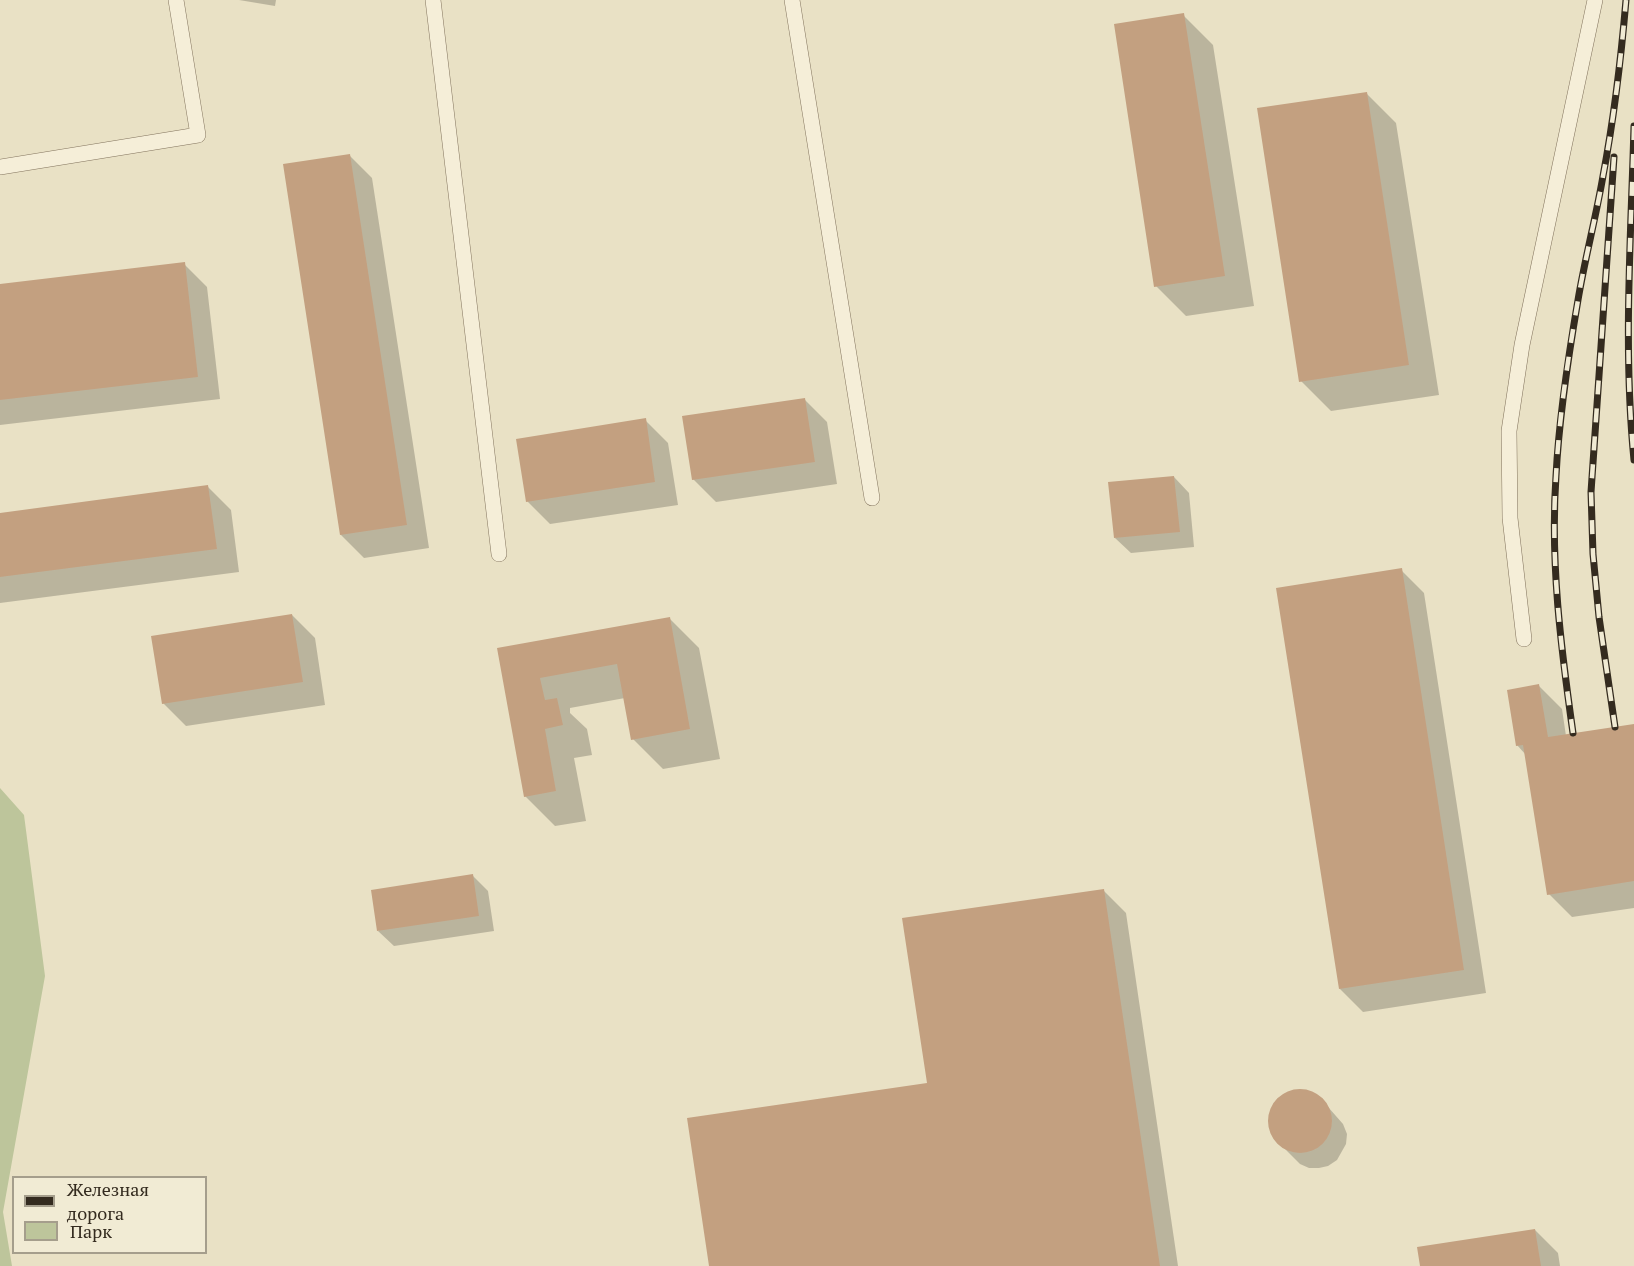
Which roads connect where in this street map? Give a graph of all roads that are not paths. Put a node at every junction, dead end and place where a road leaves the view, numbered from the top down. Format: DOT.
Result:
graph roads {
  1 [pos="176,0"];
  2 [pos="433,0"];
  3 [pos="792,0"];
  4 [pos="1594,0"];
  5 [pos="0,167"];
  6 [pos="872,498"];
  7 [pos="499,554"];
  8 [pos="1524,639"];
  1 -- 5 [label="lane"];
  2 -- 7 [label="lane"];
  3 -- 6 [label="lane"];
  4 -- 8 [label="lane"];
}
